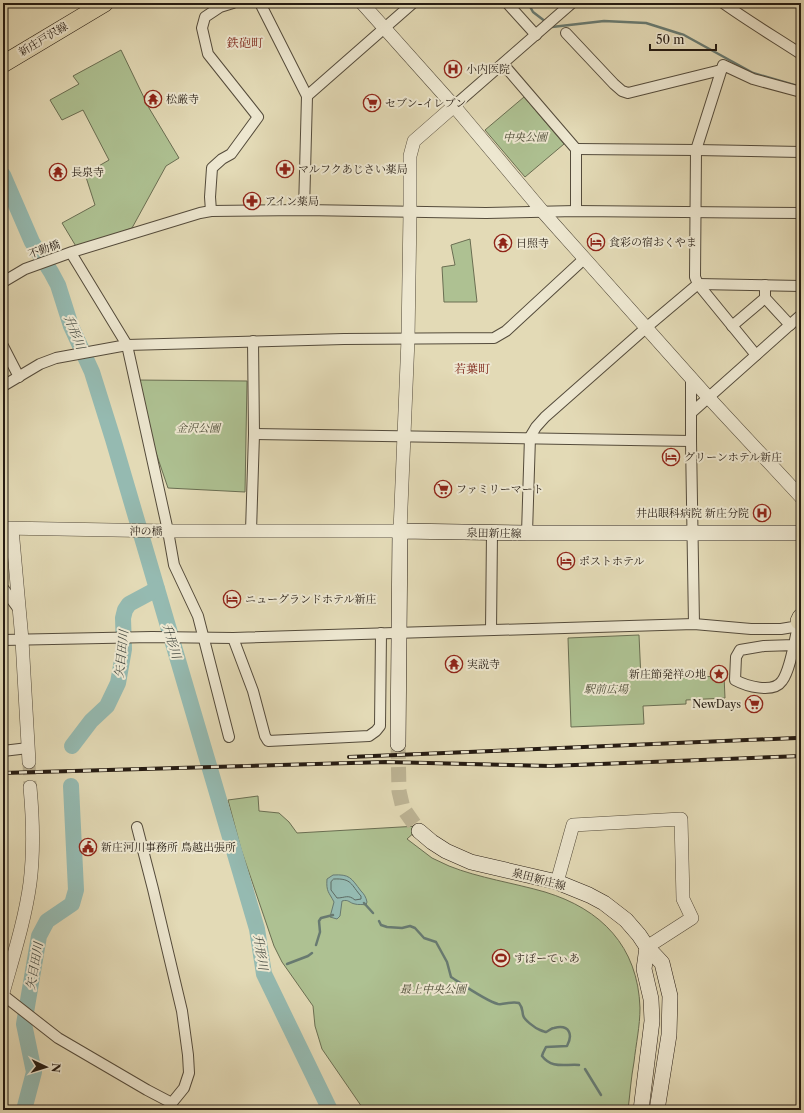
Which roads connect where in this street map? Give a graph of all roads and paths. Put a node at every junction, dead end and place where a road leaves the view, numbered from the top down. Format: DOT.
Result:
graph roads {
  1 [pos="104,3"];
  2 [pos="233,3"];
  3 [pos="260,3"];
  4 [pos="362,3"];
  5 [pos="414,3"];
  6 [pos="507,3"];
  7 [pos="572,3"];
  8 [pos="723,3"];
  9 [pos="384,29"];
  10 [pos="540,32"];
  11 [pos="566,33"];
  12 [pos="801,54"];
  13 [pos="3,64"];
  14 [pos="503,64"];
  15 [pos="721,70"];
  16 [pos="801,92"];
  17 [pos="307,96"];
  18 [pos="454,106"];
  19 [pos="576,149"];
  20 [pos="696,150"];
  21 [pos="801,152"];
  22 [pos="304,210"];
  23 [pos="211,211"];
  24 [pos="576,211"];
  25 [pos="695,211"];
  26 [pos="544,212"];
  27 [pos="410,213"];
  28 [pos="801,213"];
  29 [pos="71,253"];
  30 [pos="585,258"];
  31 [pos="3,282"];
  32 [pos="698,284"];
  33 [pos="765,285"];
  34 [pos="801,286"];
  35 [pos="765,298"];
  36 [pos="801,315"];
  37 [pos="790,325"];
  38 [pos="732,326"];
  39 [pos="647,327"];
  40 [pos="408,339"];
  41 [pos="253,342"];
  42 [pos="124,345"];
  43 [pos="3,346"];
  44 [pos="756,355"];
  45 [pos="19,377"];
  46 [pos="691,378"];
  47 [pos="3,386"];
  48 [pos="708,397"];
  49 [pos="691,413"];
  50 [pos="254,434"];
  51 [pos="404,437"];
  52 [pos="530,438"];
  53 [pos="691,441"];
  54 [pos="801,497"];
  55 [pos="8,529"];
  56 [pos="168,531"];
  57 [pos="252,531"];
  58 [pos="400,531"];
  59 [pos="492,532"];
  60 [pos="527,533"];
  61 [pos="693,533"];
  62 [pos="801,533"];
  63 [pos="3,588"];
  64 [pos="20,611"];
  65 [pos="800,619"];
  66 [pos="694,624"];
  67 [pos="491,630"];
  68 [pos="382,633"];
  69 [pos="400,633"];
  70 [pos="200,638"];
  71 [pos="233,638"];
  72 [pos="3,640"];
  73 [pos="22,640"];
  74 [pos="794,645"];
  75 [pos="230,737"];
  76 [pos="398,744"];
  77 [pos="28,748"];
  78 [pos="3,751"];
  79 [pos="29,762"];
  80 [pos="30,787"];
  81 [pos="136,827"];
  82 [pos="419,831"];
  83 [pos="557,882"];
  84 [pos="646,947"];
  85 [pos="6,972"];
  86 [pos="3,994"];
  87 [pos="171,1107"];
  88 [pos="641,1110"];
  89 [pos="658,1110"];
  1 -- 13 [label="main road, 新庄戸沢線"];
  2 -- 23 [label="street"];
  3 -- 17 [label="street"];
  4 -- 9 [label="street"];
  5 -- 9 [label="street"];
  6 -- 10 [label="street"];
  7 -- 10 [label="street"];
  8 -- 12 [label="street"];
  9 -- 17 [label="street"];
  9 -- 18 [label="street"];
  10 -- 14 [label="street"];
  11 -- 15 [label="street"];
  14 -- 18 [label="street"];
  14 -- 19 [label="street"];
  15 -- 16 [label="street"];
  15 -- 20 [label="street"];
  17 -- 22 [label="street"];
  18 -- 26 [label="street"];
  18 -- 27 [label="street"];
  19 -- 20 [label="street"];
  19 -- 24 [label="street"];
  20 -- 21 [label="street"];
  20 -- 25 [label="street"];
  22 -- 23 [label="street, 不動橋"];
  22 -- 27 [label="street, 不動橋"];
  23 -- 29 [label="street, 不動橋"];
  24 -- 25 [label="street, 不動橋"];
  24 -- 26 [label="street, 不動橋"];
  25 -- 28 [label="street, 不動橋"];
  25 -- 32 [label="street"];
  26 -- 27 [label="street, 不動橋"];
  26 -- 30 [label="street"];
  27 -- 40 [label="street"];
  29 -- 31 [label="street, 不動橋"];
  29 -- 42 [label="street"];
  30 -- 39 [label="street"];
  30 -- 40 [label="street"];
  32 -- 33 [label="street"];
  32 -- 38 [label="street"];
  32 -- 39 [label="street"];
  33 -- 34 [label="street"];
  33 -- 35 [label="street"];
  35 -- 37 [label="street"];
  35 -- 38 [label="street"];
  36 -- 37 [label="street"];
  37 -- 44 [label="street"];
  38 -- 44 [label="street"];
  39 -- 46 [label="street"];
  39 -- 52 [label="street"];
  40 -- 41 [label="street"];
  40 -- 51 [label="street"];
  41 -- 42 [label="street"];
  41 -- 50 [label="street"];
  42 -- 45 [label="street"];
  42 -- 56 [label="street"];
  43 -- 45 [label="street"];
  44 -- 48 [label="street"];
  45 -- 47 [label="street"];
  46 -- 48 [label="street"];
  46 -- 49 [label="street"];
  48 -- 49 [label="street"];
  48 -- 54 [label="street"];
  49 -- 53 [label="street"];
  50 -- 51 [label="street"];
  50 -- 57 [label="street"];
  51 -- 52 [label="street"];
  51 -- 58 [label="street"];
  52 -- 53 [label="street"];
  52 -- 60 [label="street"];
  53 -- 61 [label="street"];
  55 -- 56 [label="street, 沖の橋"];
  55 -- 64 [label="street"];
  56 -- 57 [label="street, 沖の橋"];
  56 -- 70 [label="street"];
  57 -- 58 [label="street, 沖の橋"];
  58 -- 59 [label="main road, 泉田新庄線"];
  58 -- 69 [label="main road"];
  59 -- 60 [label="main road, 泉田新庄線"];
  59 -- 67 [label="street"];
  60 -- 61 [label="main road, 泉田新庄線"];
  61 -- 62 [label="main road, 泉田新庄線"];
  61 -- 66 [label="street"];
  63 -- 64 [label="street"];
  64 -- 73 [label="street"];
  65 -- 66 [label="street"];
  65 -- 74 [label="street"];
  66 -- 67 [label="street"];
  67 -- 69 [label="street"];
  68 -- 69 [label="street"];
  68 -- 71 [label="street"];
  68 -- 71 [label="street"];
  69 -- 76 [label="main road"];
  70 -- 71 [label="street"];
  70 -- 73 [label="street"];
  70 -- 75 [label="street"];
  72 -- 73 [label="street"];
  73 -- 77 [label="street"];
  74 -- 74 [label="street"];
  77 -- 78 [label="street"];
  77 -- 79 [label="street"];
  80 -- 85 [label="street"];
  81 -- 87 [label="street"];
  82 -- 83 [label="main road, 泉田新庄線"];
  83 -- 84 [label="main road, 泉田新庄線"];
  83 -- 84 [label="street"];
  84 -- 88 [label="main road"];
  84 -- 89 [label="main road, 泉田新庄線"];
  85 -- 86 [label="street"];
  86 -- 87 [label="street"];
}
